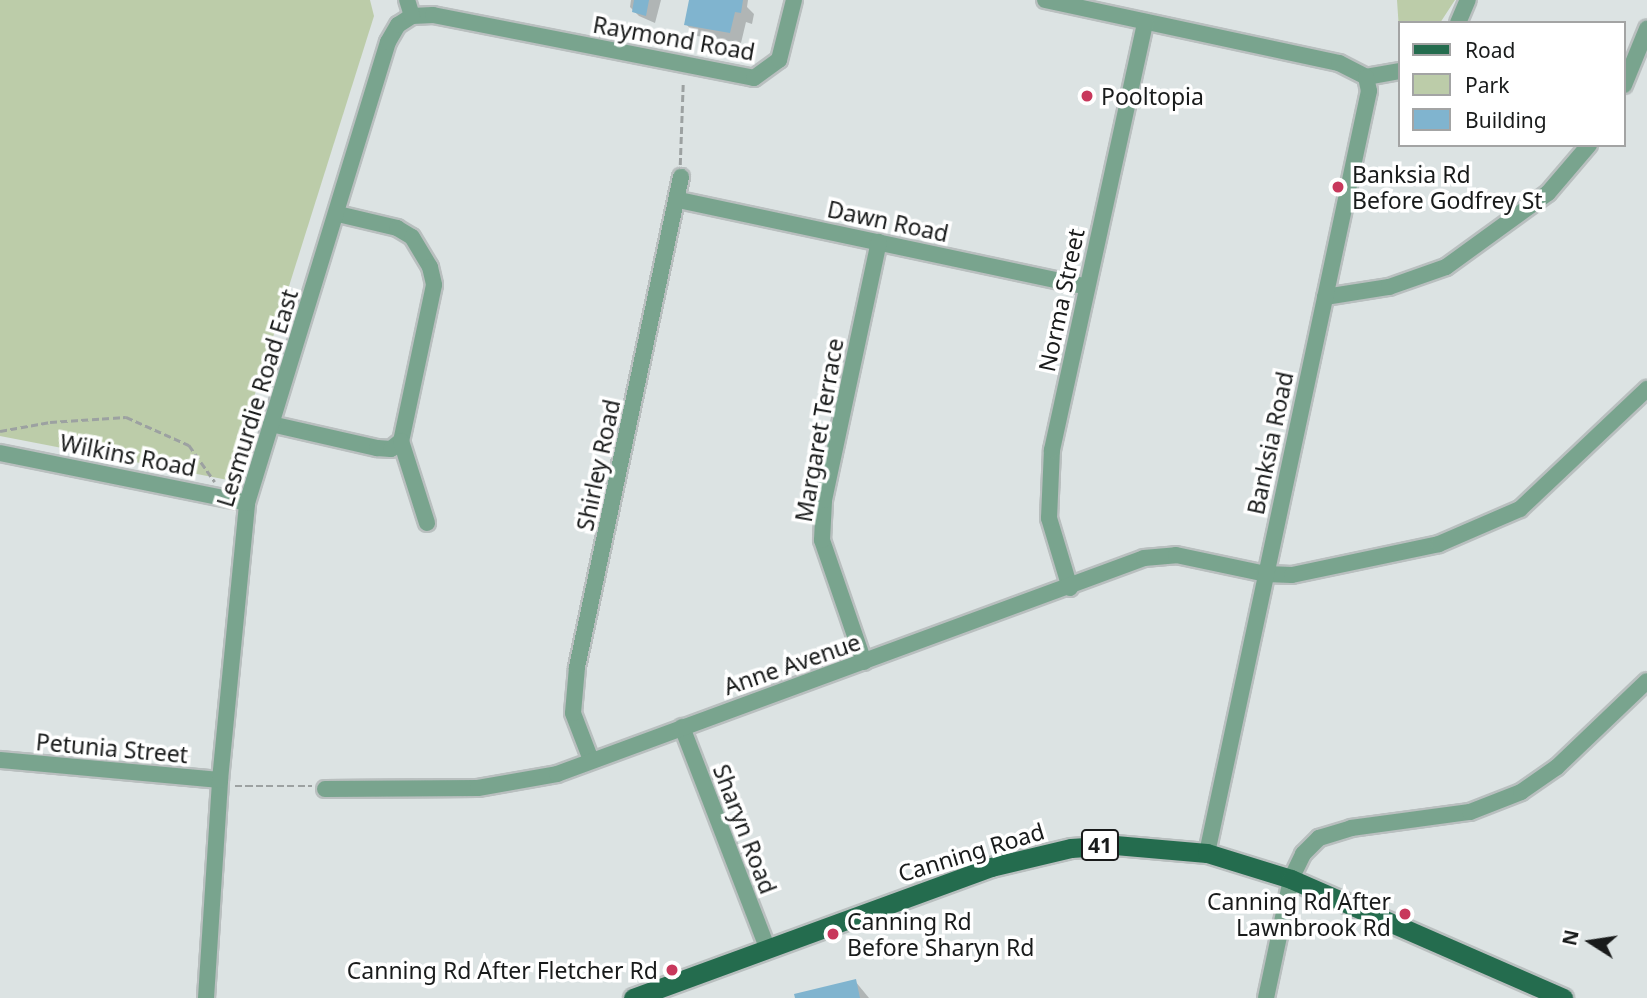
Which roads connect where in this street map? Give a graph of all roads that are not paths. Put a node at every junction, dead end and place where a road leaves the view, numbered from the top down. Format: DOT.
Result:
graph roads {
  1 [pos="794,0"];
  2 [pos="1045,0"];
  3 [pos="1468,0"];
  4 [pos="409,8"];
  5 [pos="1459,21"];
  6 [pos="1145,22"];
  7 [pos="1647,29"];
  8 [pos="1398,71"];
  9 [pos="1366,77"];
  10 [pos="1626,80"];
  11 [pos="1587,147"];
  12 [pos="681,177"];
  13 [pos="679,200"];
  14 [pos="338,214"];
  15 [pos="879,242"];
  16 [pos="1087,287"];
  17 [pos="1325,296"];
  18 [pos="1647,389"];
  19 [pos="271,424"];
  20 [pos="401,441"];
  21 [pos="0,453"];
  22 [pos="247,503"];
  23 [pos="427,523"];
  24 [pos="1266,574"];
  25 [pos="1070,588"];
  26 [pos="864,663"];
  27 [pos="1647,681"];
  28 [pos="682,727"];
  29 [pos="0,760"];
  30 [pos="592,760"];
  31 [pos="220,780"];
  32 [pos="325,789"];
  33 [pos="1207,853"];
  34 [pos="1291,879"];
  35 [pos="767,947"];
  36 [pos="637,997"];
  37 [pos="205,998"];
  38 [pos="1266,998"];
  39 [pos="1563,998"];
  1 -- 4 [label="street, Raymond Road"];
  2 -- 6 [label="street"];
  3 -- 5 [label="street"];
  4 -- 14 [label="street, Lesmurdie Road East"];
  6 -- 9 [label="street"];
  6 -- 16 [label="street, Norma Street"];
  7 -- 10 [label="street"];
  8 -- 9 [label="street"];
  9 -- 17 [label="street, Banksia Road"];
  11 -- 17 [label="street"];
  12 -- 13 [label="street, Shirley Road"];
  13 -- 15 [label="street, Dawn Road"];
  13 -- 30 [label="street, Shirley Road"];
  14 -- 19 [label="street, Lesmurdie Road East"];
  14 -- 20 [label="street"];
  15 -- 16 [label="street, Dawn Road"];
  15 -- 26 [label="street, Margaret Terrace"];
  16 -- 25 [label="street, Norma Street"];
  17 -- 24 [label="street, Banksia Road"];
  18 -- 24 [label="street, Anne Avenue"];
  19 -- 20 [label="street"];
  19 -- 22 [label="street, Lesmurdie Road East"];
  20 -- 23 [label="street"];
  21 -- 22 [label="street, Wilkins Road"];
  22 -- 31 [label="street, Lesmurdie Road East"];
  24 -- 25 [label="street, Anne Avenue"];
  24 -- 33 [label="street, Banksia Road"];
  25 -- 26 [label="street, Anne Avenue"];
  26 -- 28 [label="street, Anne Avenue"];
  27 -- 34 [label="street"];
  28 -- 30 [label="street, Anne Avenue"];
  28 -- 35 [label="street, Sharyn Road"];
  29 -- 31 [label="street, Petunia Street"];
  30 -- 32 [label="street, Anne Avenue"];
  31 -- 37 [label="street, Lesmurdie Road East"];
  33 -- 34 [label="main road, Canning Road / 41"];
  33 -- 35 [label="main road, Canning Road / 41"];
  34 -- 38 [label="street"];
  34 -- 39 [label="main road, Canning Road / 41"];
  35 -- 36 [label="main road, Canning Road / 41"];
}
